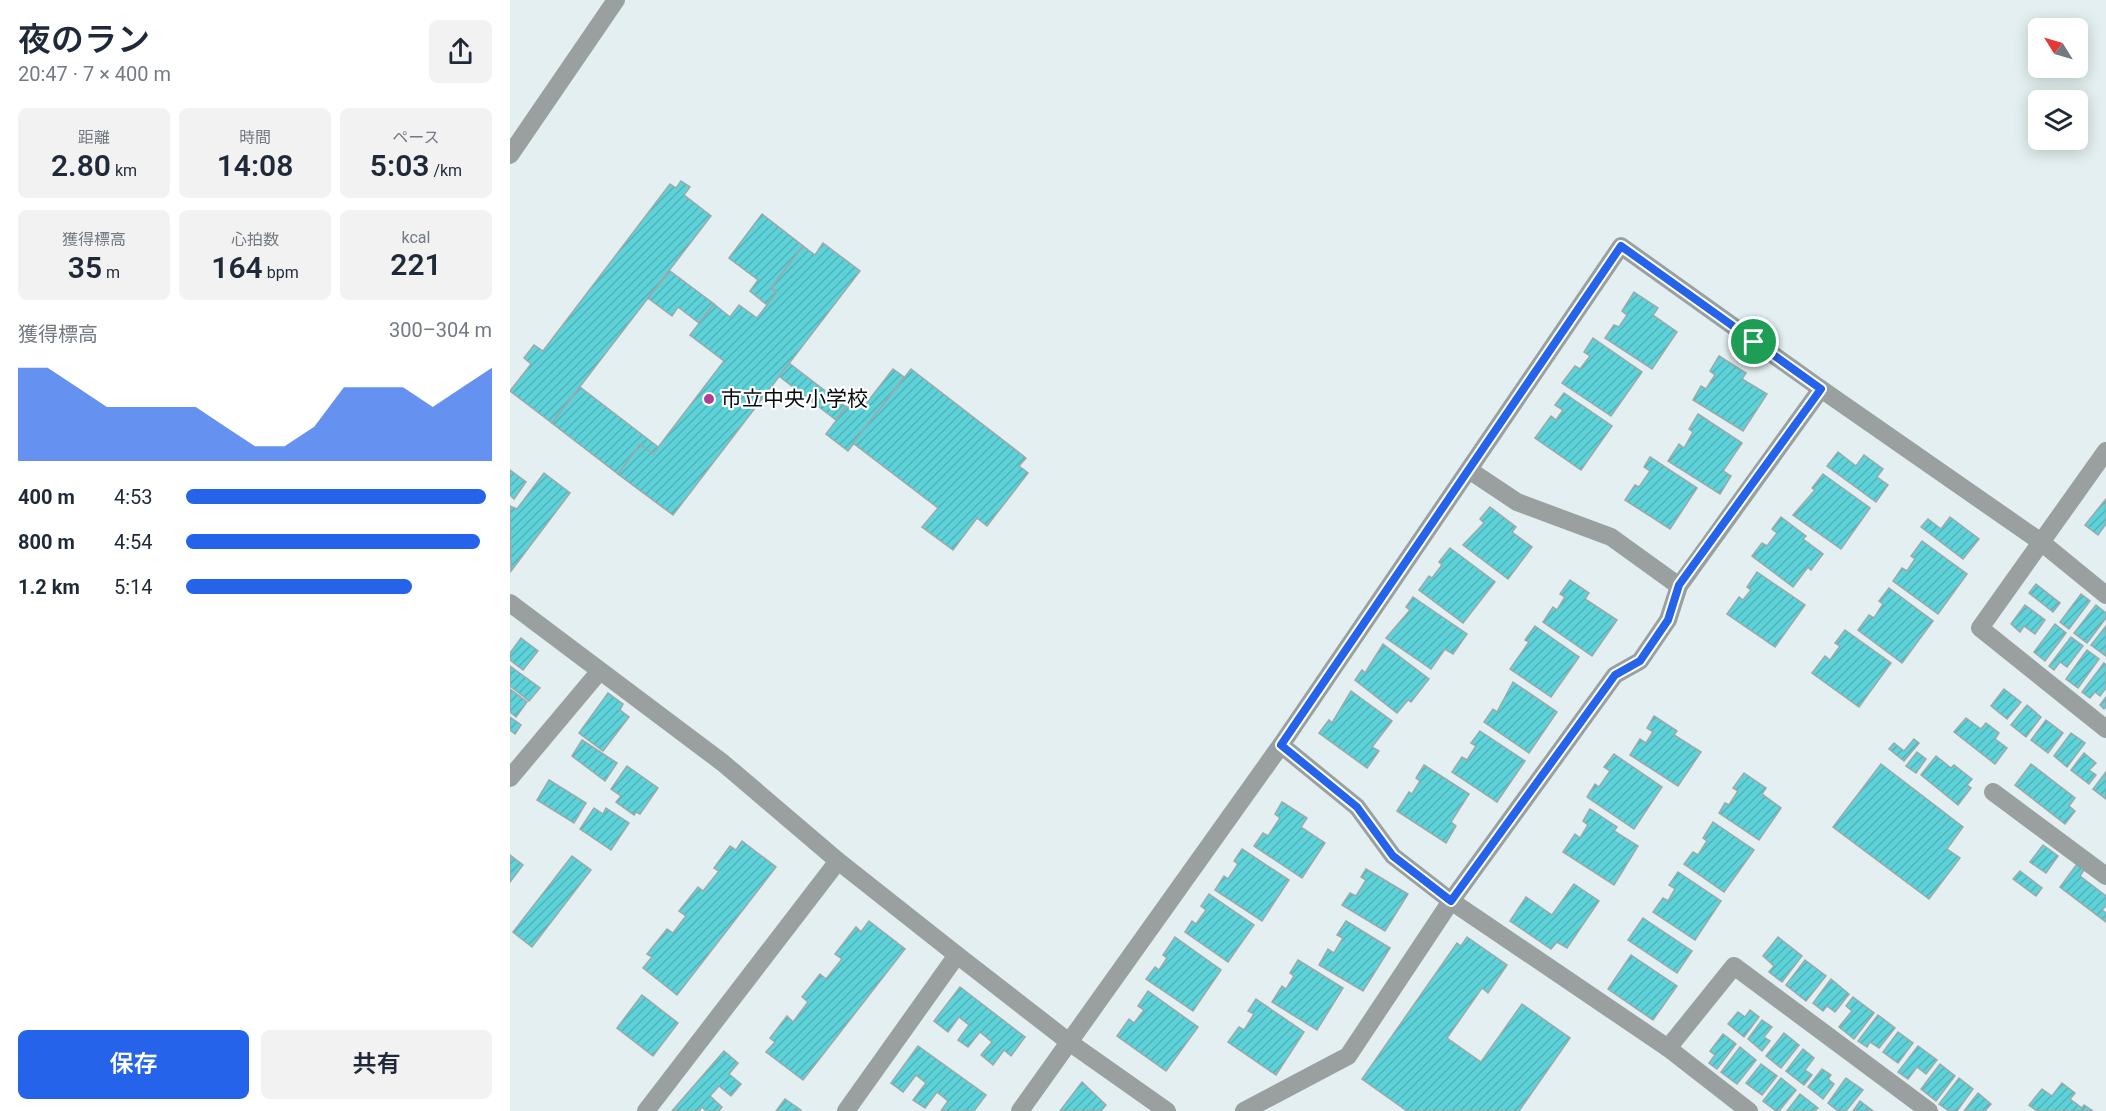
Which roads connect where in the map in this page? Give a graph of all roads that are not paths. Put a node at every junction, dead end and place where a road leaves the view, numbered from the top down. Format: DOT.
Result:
graph roads {
  1 [pos="616,0"];
  2 [pos="510,155"];
  3 [pos="1821,389"];
  4 [pos="2106,451"];
  5 [pos="1469,470"];
  6 [pos="2100,471"];
  7 [pos="2041,542"];
  8 [pos="1679,585"];
  9 [pos="2106,595"];
  10 [pos="510,603"];
  11 [pos="599,672"];
  12 [pos="2106,729"];
  13 [pos="1281,745"];
  14 [pos="510,778"];
  15 [pos="1993,792"];
  16 [pos="838,861"];
  17 [pos="2106,876"];
  18 [pos="1451,901"];
  19 [pos="957,955"];
  20 [pos="1069,1042"];
  21 [pos="1668,1048"];
  22 [pos="645,1111"];
  23 [pos="846,1111"];
  24 [pos="1020,1111"];
  25 [pos="1167,1111"];
  26 [pos="1244,1111"];
  27 [pos="1749,1111"];
  28 [pos="1929,1111"];
  1 -- 2 [label="street"];
  3 -- 5 [label="street"];
  3 -- 7 [label="street"];
  3 -- 8 [label="street"];
  4 -- 6 [label="street"];
  5 -- 8 [label="street"];
  5 -- 13 [label="street"];
  6 -- 7 [label="street"];
  7 -- 9 [label="street"];
  7 -- 12 [label="street"];
  8 -- 18 [label="street"];
  10 -- 11 [label="street"];
  11 -- 14 [label="street"];
  11 -- 16 [label="street"];
  13 -- 18 [label="street"];
  13 -- 20 [label="street"];
  15 -- 17 [label="street"];
  16 -- 19 [label="street"];
  16 -- 22 [label="street"];
  18 -- 21 [label="street"];
  18 -- 26 [label="street"];
  19 -- 20 [label="street"];
  19 -- 23 [label="street"];
  20 -- 24 [label="street"];
  20 -- 25 [label="street"];
  21 -- 27 [label="street"];
  21 -- 28 [label="street"];
}
